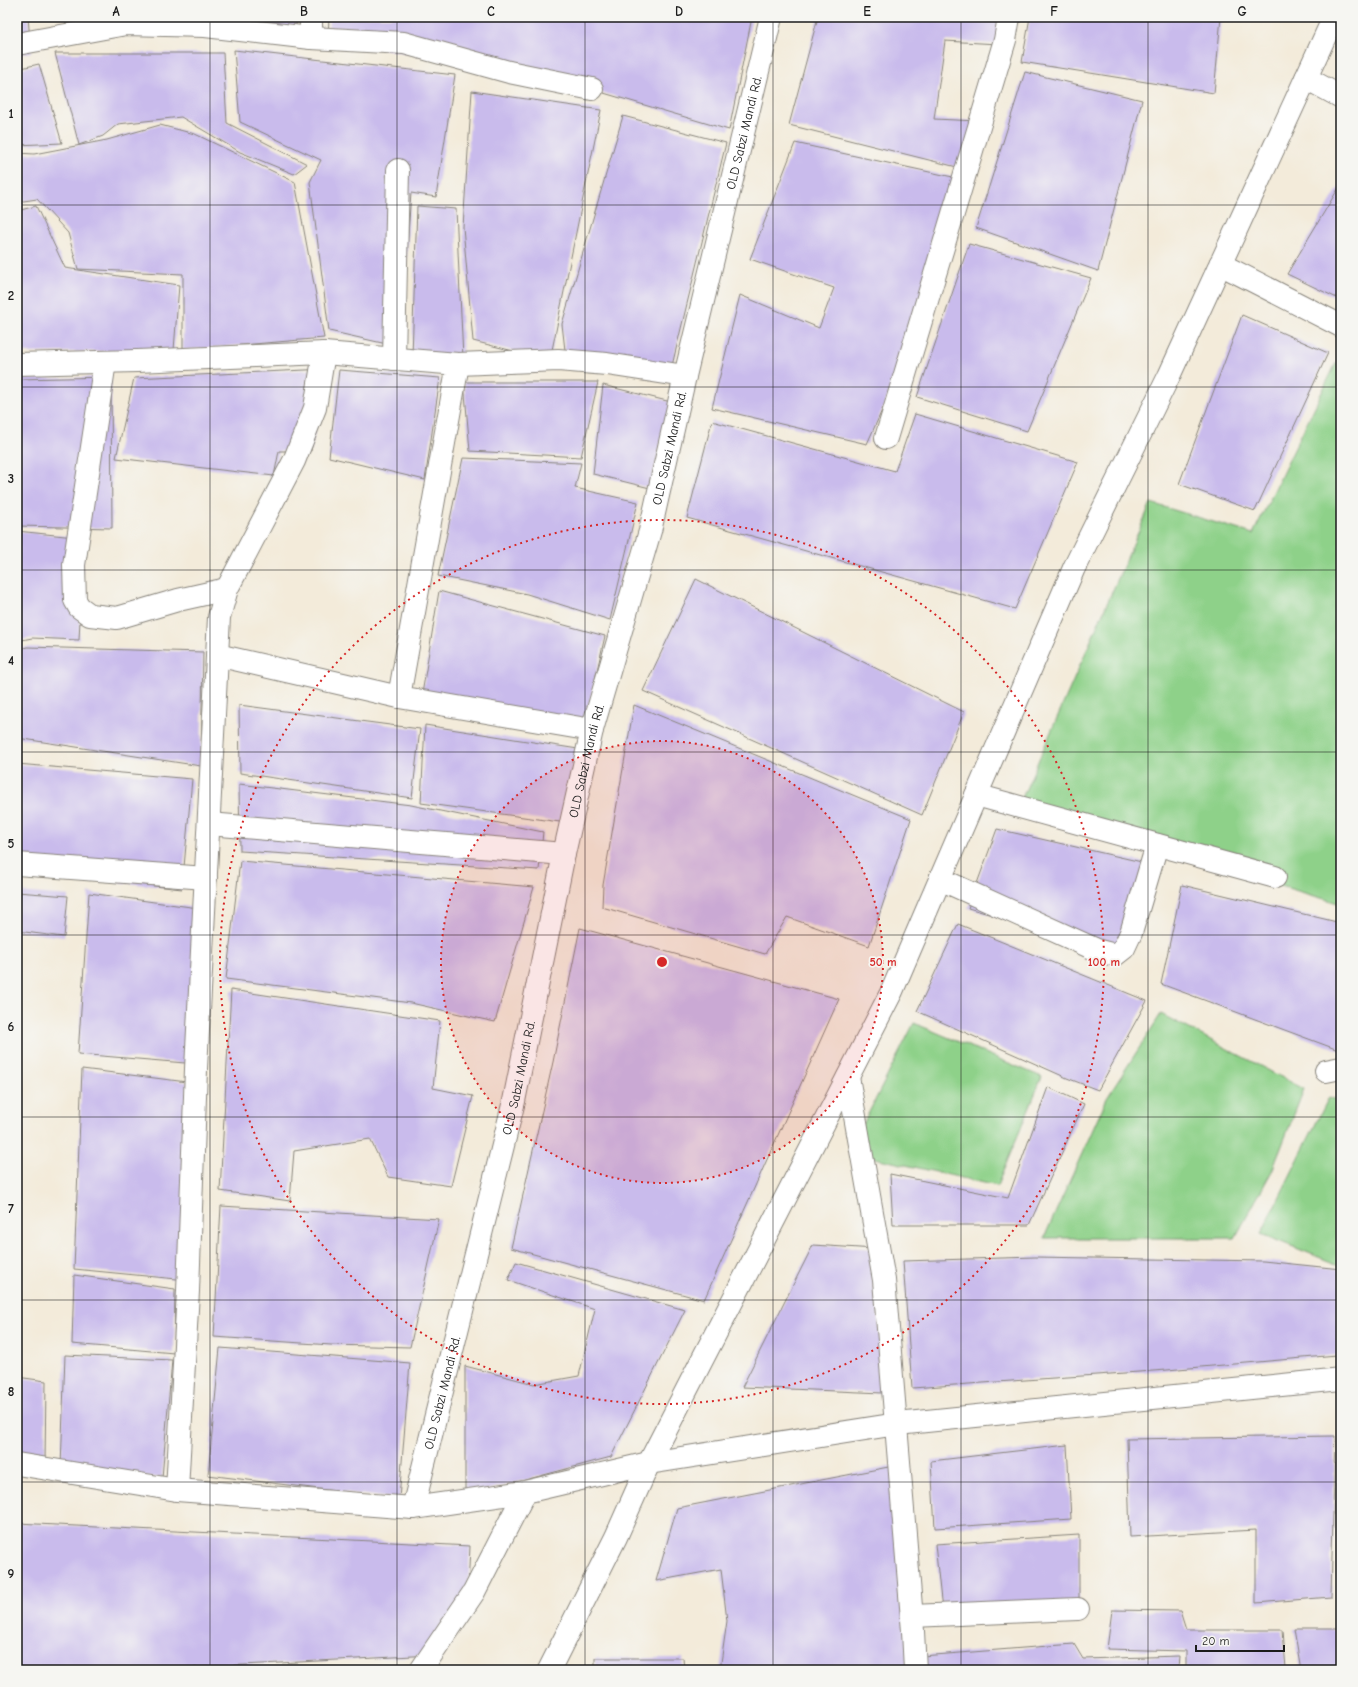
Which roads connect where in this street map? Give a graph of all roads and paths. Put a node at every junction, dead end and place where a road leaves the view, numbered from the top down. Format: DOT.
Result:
graph roads {
  1 [pos="311,17"];
  2 [pos="772,17"];
  3 [pos="1009,17"];
  4 [pos="1334,17"];
  5 [pos="310,38"];
  6 [pos="17,44"];
  7 [pos="1306,78"];
  8 [pos="592,89"];
  9 [pos="1341,97"];
  10 [pos="398,170"];
  11 [pos="1220,264"];
  12 [pos="1341,326"];
  13 [pos="324,353"];
  14 [pos="394,359"];
  15 [pos="105,362"];
  16 [pos="17,364"];
  17 [pos="458,364"];
  18 [pos="685,376"];
  19 [pos="886,438"];
  20 [pos="227,589"];
  21 [pos="217,655"];
  22 [pos="399,697"];
  23 [pos="592,730"];
  24 [pos="976,795"];
  25 [pos="209,824"];
  26 [pos="1157,845"];
  27 [pos="564,854"];
  28 [pos="17,864"];
  29 [pos="1275,877"];
  30 [pos="206,878"];
  31 [pos="940,879"];
  32 [pos="848,1077"];
  33 [pos="1341,1379"];
  34 [pos="897,1424"];
  35 [pos="649,1463"];
  36 [pos="17,1464"];
  37 [pos="177,1490"];
  38 [pos="524,1492"];
  39 [pos="412,1508"];
  40 [pos="1078,1609"];
  41 [pos="912,1616"];
  42 [pos="421,1670"];
  43 [pos="549,1670"];
  44 [pos="914,1670"];
  1 -- 5 [label="street"];
  2 -- 18 [label="street, OLD Sabzi Mandi Rd."];
  3 -- 19 [label="street"];
  4 -- 7 [label="street"];
  5 -- 6 [label="street"];
  5 -- 8 [label="street"];
  7 -- 9 [label="street"];
  7 -- 11 [label="street"];
  10 -- 14 [label="street"];
  11 -- 12 [label="street"];
  11 -- 24 [label="street"];
  13 -- 14 [label="street"];
  13 -- 15 [label="street"];
  13 -- 20 [label="street"];
  14 -- 17 [label="street"];
  15 -- 16 [label="street"];
  15 -- 20 [label="street"];
  17 -- 18 [label="street"];
  17 -- 22 [label="street"];
  18 -- 23 [label="street, OLD Sabzi Mandi Rd."];
  20 -- 21 [label="street"];
  21 -- 22 [label="street"];
  21 -- 25 [label="street"];
  22 -- 23 [label="street"];
  23 -- 27 [label="street, OLD Sabzi Mandi Rd."];
  24 -- 26 [label="street"];
  24 -- 31 [label="street"];
  25 -- 27 [label="street"];
  25 -- 30 [label="street"];
  26 -- 29 [label="street"];
  26 -- 31 [label="street"];
  27 -- 39 [label="street, OLD Sabzi Mandi Rd."];
  28 -- 30 [label="street"];
  30 -- 37 [label="street"];
  31 -- 32 [label="street"];
  32 -- 34 [label="street"];
  32 -- 35 [label="street"];
  33 -- 34 [label="street"];
  34 -- 35 [label="street"];
  34 -- 41 [label="street"];
  35 -- 38 [label="street"];
  35 -- 43 [label="street"];
  36 -- 37 [label="street"];
  37 -- 39 [label="street"];
  38 -- 39 [label="street"];
  38 -- 42 [label="street"];
  40 -- 41 [label="street"];
  41 -- 44 [label="street"];
}
